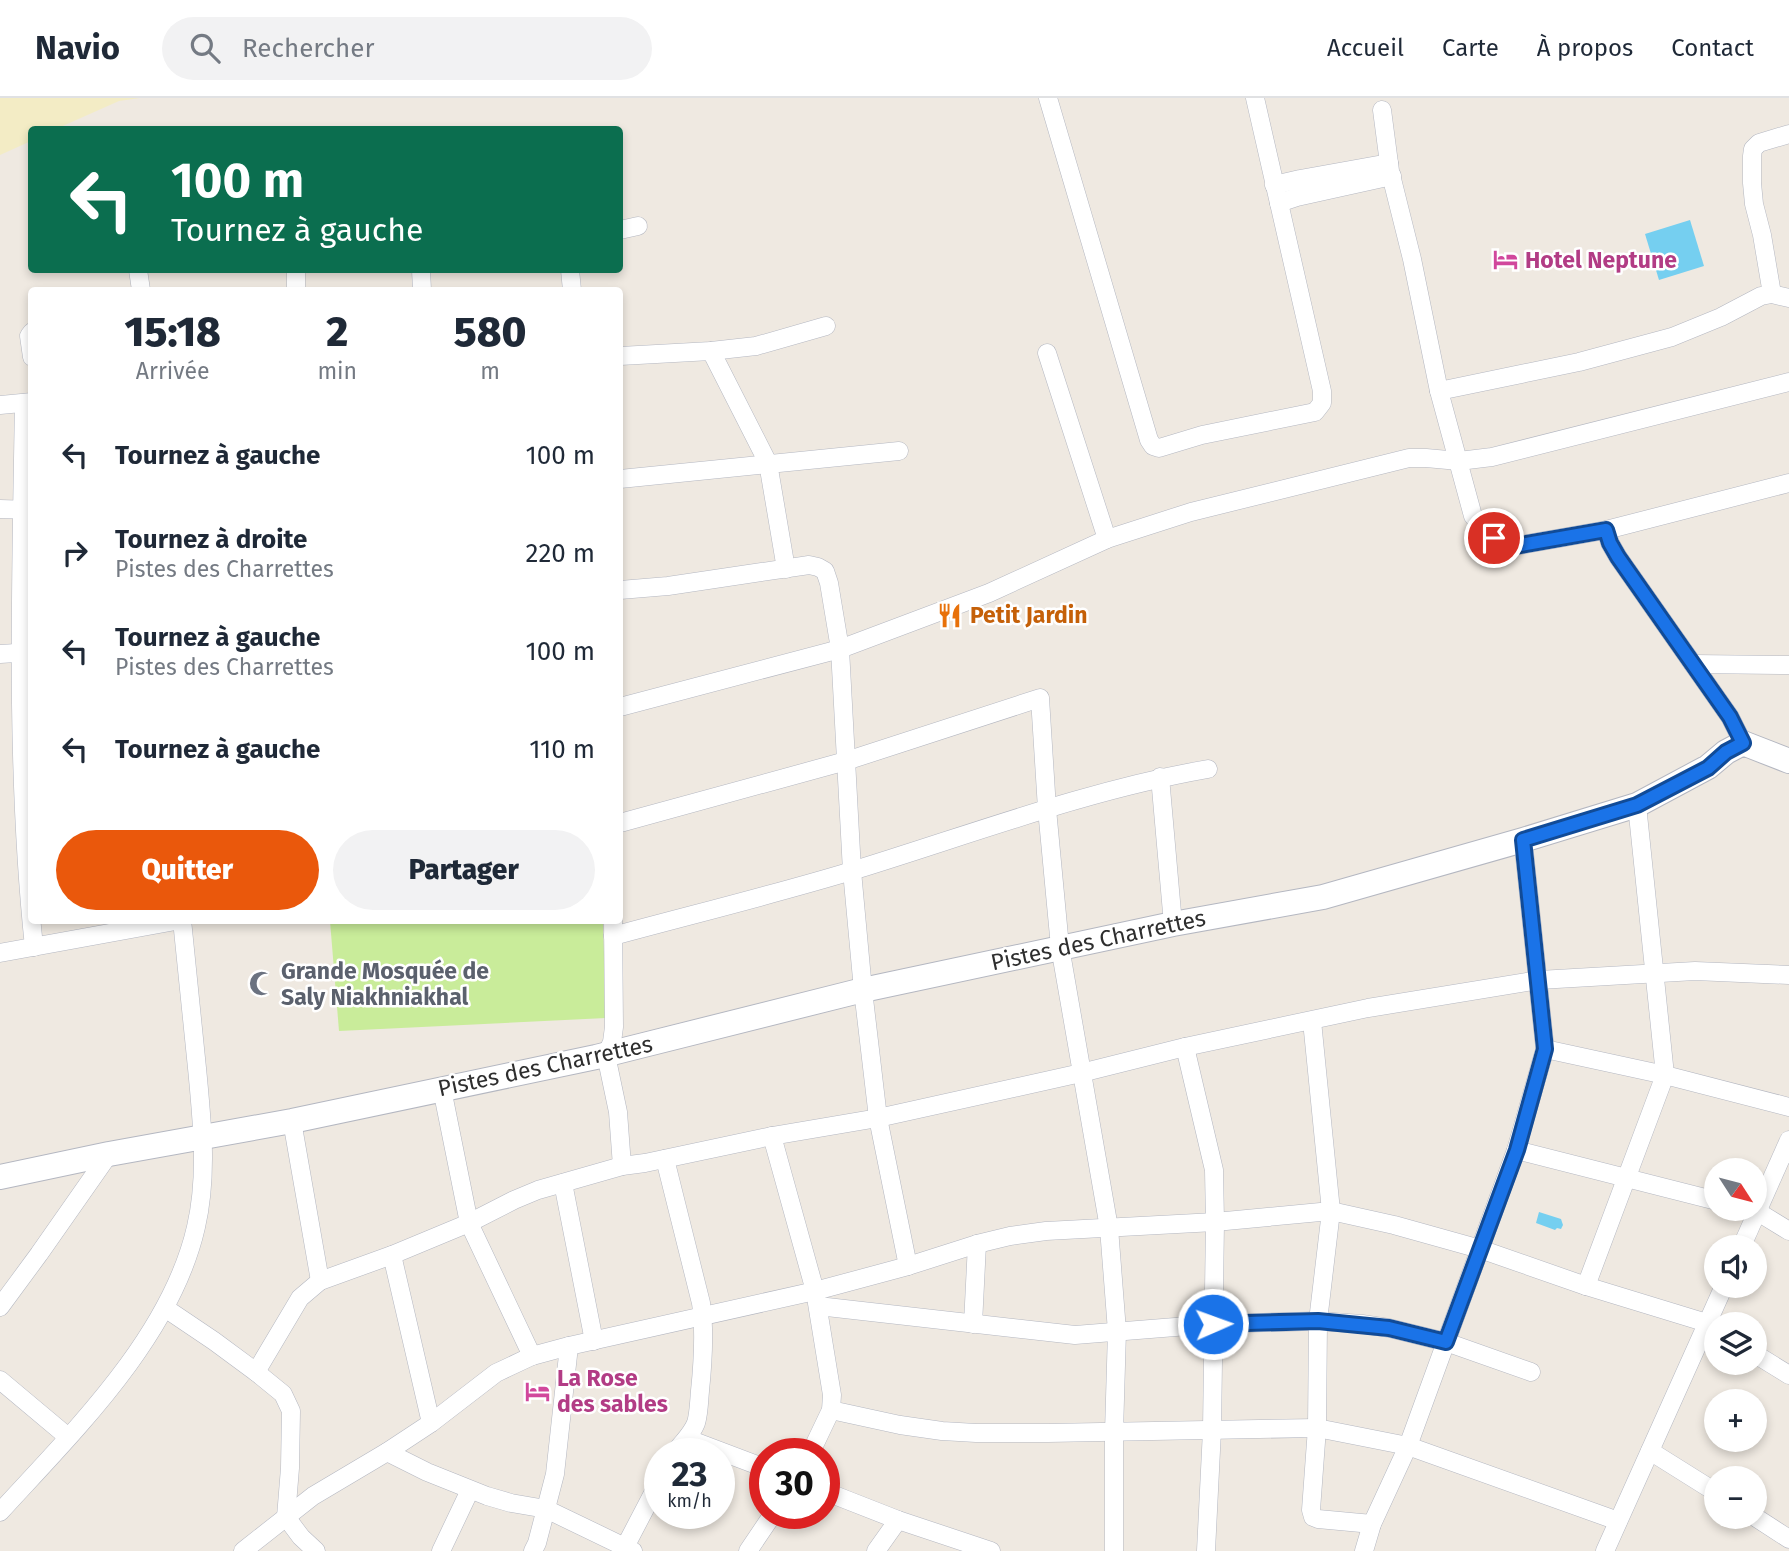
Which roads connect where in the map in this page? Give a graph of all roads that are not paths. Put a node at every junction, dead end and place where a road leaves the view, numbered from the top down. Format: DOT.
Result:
graph roads {
  1 [pos="1048,98"];
  2 [pos="1255,98"];
  3 [pos="1382,110"];
  4 [pos="1789,134"];
  5 [pos="1390,169"];
  6 [pos="1276,194"];
  7 [pos="638,226"];
  8 [pos="623,229"];
  9 [pos="1781,296"];
  10 [pos="826,326"];
  11 [pos="712,351"];
  12 [pos="1047,353"];
  13 [pos="623,356"];
  14 [pos="1789,382"];
  15 [pos="1439,391"];
  16 [pos="28,403"];
  17 [pos="0,405"];
  18 [pos="899,451"];
  19 [pos="1459,461"];
  20 [pos="768,463"];
  21 [pos="623,479"];
  22 [pos="1789,483"];
  23 [pos="0,509"];
  24 [pos="27,510"];
  25 [pos="1606,530"];
  26 [pos="1107,539"];
  27 [pos="786,569"];
  28 [pos="623,590"];
  29 [pos="840,649"];
  30 [pos="26,652"];
  31 [pos="0,654"];
  32 [pos="1693,664"];
  33 [pos="1789,665"];
  34 [pos="623,706"];
  35 [pos="1743,743"];
  36 [pos="846,761"];
  37 [pos="1789,761"];
  38 [pos="1208,769"];
  39 [pos="1160,778"];
  40 [pos="1637,805"];
  41 [pos="1047,809"];
  42 [pos="623,822"];
  43 [pos="28,826"];
  44 [pos="1523,840"];
  45 [pos="852,871"];
  46 [pos="33,924"];
  47 [pos="160,924"];
  48 [pos="182,924"];
  49 [pos="1173,924"];
  50 [pos="613,928"];
  51 [pos="34,947"];
  52 [pos="1060,947"];
  53 [pos="0,953"];
  54 [pos="1654,973"];
  55 [pos="1789,975"];
  56 [pos="1539,980"];
  57 [pos="863,990"];
  58 [pos="1312,1021"];
  59 [pos="1185,1047"];
  60 [pos="1545,1049"];
  61 [pos="606,1055"];
  62 [pos="1081,1073"];
  63 [pos="1665,1075"];
  64 [pos="442,1089"];
  65 [pos="1789,1107"];
  66 [pos="878,1118"];
  67 [pos="292,1121"];
  68 [pos="772,1136"];
  69 [pos="203,1137"];
  70 [pos="1789,1140"];
  71 [pos="1517,1150"];
  72 [pos="108,1154"];
  73 [pos="665,1159"];
  74 [pos="622,1166"];
  75 [pos="0,1177"];
  76 [pos="1626,1178"];
  77 [pos="1768,1181"];
  78 [pos="563,1183"];
  79 [pos="1704,1198"];
  80 [pos="1331,1211"];
  81 [pos="1768,1219"];
  82 [pos="1215,1222"];
  83 [pos="469,1223"];
  84 [pos="1109,1228"];
  85 [pos="1789,1231"];
  86 [pos="977,1244"];
  87 [pos="1480,1249"];
  88 [pos="392,1255"];
  89 [pos="908,1266"];
  90 [pos="320,1281"];
  91 [pos="1586,1286"];
  92 [pos="817,1299"];
  93 [pos="0,1307"];
  94 [pos="165,1308"];
  95 [pos="703,1317"];
  96 [pos="1318,1321"];
  97 [pos="1704,1323"];
  98 [pos="973,1324"];
  99 [pos="1213,1324"];
  100 [pos="1117,1331"];
  101 [pos="594,1341"];
  102 [pos="1446,1342"];
  103 [pos="1704,1342"];
  104 [pos="569,1346"];
  105 [pos="532,1356"];
  106 [pos="1767,1362"];
  107 [pos="256,1372"];
  108 [pos="1531,1373"];
  109 [pos="1789,1376"];
  110 [pos="0,1380"];
  111 [pos="831,1410"];
  112 [pos="431,1423"];
  113 [pos="1317,1428"];
  114 [pos="1212,1430"];
  115 [pos="1114,1432"];
  116 [pos="68,1437"];
  117 [pos="688,1438"];
  118 [pos="818,1438"];
  119 [pos="1408,1446"];
  120 [pos="1650,1451"];
  121 [pos="387,1452"];
  122 [pos="1704,1485"];
  123 [pos="470,1490"];
  124 [pos="840,1497"];
  125 [pos="546,1509"];
  126 [pos="0,1512"];
  127 [pos="644,1516"];
  128 [pos="286,1517"];
  129 [pos="898,1520"];
  130 [pos="1618,1521"];
  131 [pos="1372,1524"];
  132 [pos="1767,1525"];
  133 [pos="763,1529"];
  134 [pos="1789,1539"];
  135 [pos="629,1549"];
  136 [pos="243,1551"];
  137 [pos="316,1551"];
  138 [pos="441,1551"];
  139 [pos="533,1551"];
  140 [pos="748,1551"];
  141 [pos="876,1551"];
  142 [pos="990,1551"];
  143 [pos="1114,1551"];
  144 [pos="1206,1551"];
  145 [pos="1364,1551"];
  146 [pos="1605,1551"];
  1 -- 6 [label="street"];
  2 -- 6 [label="street"];
  3 -- 5 [label="street"];
  4 -- 9 [label="street"];
  5 -- 6 [label="street"];
  5 -- 15 [label="street"];
  7 -- 8 [label="street"];
  9 -- 15 [label="street"];
  10 -- 11 [label="street"];
  11 -- 13 [label="street"];
  11 -- 20 [label="street"];
  12 -- 26 [label="street"];
  14 -- 19 [label="street"];
  15 -- 19 [label="street"];
  16 -- 17 [label="street"];
  16 -- 24 [label="street"];
  18 -- 20 [label="street"];
  19 -- 25 [label="street"];
  19 -- 26 [label="street"];
  20 -- 21 [label="street"];
  20 -- 27 [label="street"];
  22 -- 25 [label="street"];
  23 -- 24 [label="street"];
  24 -- 30 [label="street"];
  25 -- 32 [label="street"];
  26 -- 29 [label="street"];
  27 -- 28 [label="street"];
  27 -- 29 [label="street"];
  29 -- 34 [label="street"];
  29 -- 36 [label="street"];
  30 -- 31 [label="street"];
  30 -- 43 [label="street"];
  32 -- 33 [label="street"];
  32 -- 35 [label="street"];
  35 -- 37 [label="main road"];
  35 -- 40 [label="main road, Pistes des Charrettes"];
  36 -- 41 [label="street"];
  36 -- 42 [label="street"];
  36 -- 45 [label="street"];
  38 -- 39 [label="street"];
  39 -- 41 [label="street"];
  39 -- 49 [label="street"];
  40 -- 44 [label="main road, Pistes des Charrettes"];
  40 -- 54 [label="street"];
  41 -- 45 [label="street"];
  41 -- 52 [label="street"];
  44 -- 49 [label="main road, Pistes des Charrettes"];
  44 -- 56 [label="street"];
  45 -- 50 [label="street"];
  45 -- 57 [label="street"];
  46 -- 51 [label="street"];
  47 -- 51 [label="street"];
  48 -- 69 [label="street"];
  49 -- 52 [label="main road, Pistes des Charrettes"];
  50 -- 61 [label="street"];
  51 -- 53 [label="street"];
  52 -- 57 [label="main road, Pistes des Charrettes"];
  52 -- 62 [label="street"];
  54 -- 55 [label="street"];
  54 -- 56 [label="street"];
  54 -- 63 [label="street"];
  56 -- 58 [label="street"];
  56 -- 60 [label="street"];
  57 -- 61 [label="main road, Pistes des Charrettes"];
  57 -- 66 [label="street"];
  58 -- 59 [label="street"];
  58 -- 80 [label="street"];
  59 -- 62 [label="street"];
  59 -- 82 [label="street"];
  60 -- 63 [label="street"];
  60 -- 71 [label="street"];
  61 -- 64 [label="main road, Pistes des Charrettes"];
  61 -- 74 [label="street"];
  62 -- 66 [label="street"];
  62 -- 84 [label="street"];
  63 -- 65 [label="street"];
  63 -- 76 [label="street"];
  64 -- 67 [label="main road, Pistes des Charrettes"];
  64 -- 83 [label="street"];
  66 -- 68 [label="street"];
  66 -- 89 [label="street"];
  67 -- 69 [label="main road, Pistes des Charrettes"];
  67 -- 90 [label="street"];
  68 -- 73 [label="street"];
  68 -- 92 [label="street"];
  69 -- 72 [label="main road, Pistes des Charrettes"];
  69 -- 94 [label="street"];
  70 -- 77 [label="street"];
  71 -- 76 [label="street"];
  71 -- 87 [label="street"];
  72 -- 75 [label="main road, Pistes des Charrettes"];
  72 -- 93 [label="street"];
  73 -- 74 [label="street"];
  73 -- 95 [label="street"];
  74 -- 78 [label="street"];
  76 -- 79 [label="street"];
  76 -- 91 [label="street"];
  78 -- 83 [label="street"];
  78 -- 101 [label="street"];
  80 -- 82 [label="street"];
  80 -- 87 [label="street"];
  80 -- 96 [label="street"];
  81 -- 85 [label="street"];
  82 -- 84 [label="street"];
  82 -- 99 [label="street"];
  83 -- 88 [label="street"];
  83 -- 105 [label="street"];
  84 -- 86 [label="street"];
  84 -- 100 [label="street"];
  86 -- 89 [label="street"];
  86 -- 98 [label="street"];
  87 -- 91 [label="street"];
  87 -- 102 [label="street"];
  88 -- 90 [label="street"];
  88 -- 112 [label="street"];
  89 -- 92 [label="street"];
  90 -- 107 [label="street"];
  91 -- 97 [label="street"];
  92 -- 95 [label="street"];
  92 -- 98 [label="street"];
  92 -- 111 [label="street"];
  94 -- 107 [label="street"];
  94 -- 116 [label="street"];
  95 -- 101 [label="street"];
  95 -- 117 [label="street"];
  96 -- 99 [label="street"];
  96 -- 102 [label="street"];
  96 -- 113 [label="street"];
  98 -- 100 [label="street"];
  99 -- 100 [label="street"];
  99 -- 114 [label="street"];
  100 -- 115 [label="street"];
  101 -- 104 [label="street"];
  102 -- 108 [label="street"];
  102 -- 119 [label="street"];
  103 -- 120 [label="street"];
  104 -- 105 [label="street"];
  104 -- 125 [label="street"];
  105 -- 112 [label="street"];
  106 -- 109 [label="street"];
  107 -- 128 [label="street"];
  110 -- 116 [label="street"];
  111 -- 115 [label="street"];
  111 -- 118 [label="street"];
  112 -- 121 [label="street"];
  113 -- 114 [label="street"];
  113 -- 119 [label="street"];
  113 -- 131 [label="street"];
  114 -- 115 [label="street"];
  114 -- 144 [label="street"];
  115 -- 143 [label="street"];
  116 -- 126 [label="street"];
  119 -- 130 [label="street"];
  119 -- 131 [label="street"];
  120 -- 122 [label="street"];
  120 -- 130 [label="street"];
  121 -- 123 [label="street"];
  121 -- 128 [label="street"];
  123 -- 125 [label="street"];
  123 -- 138 [label="street"];
  124 -- 129 [label="street"];
  125 -- 135 [label="street"];
  125 -- 139 [label="street"];
  127 -- 135 [label="street"];
  128 -- 136 [label="street"];
  128 -- 137 [label="street"];
  129 -- 141 [label="street"];
  129 -- 142 [label="street"];
  130 -- 146 [label="street"];
  131 -- 145 [label="street"];
  132 -- 134 [label="street"];
  133 -- 140 [label="street"];
}
